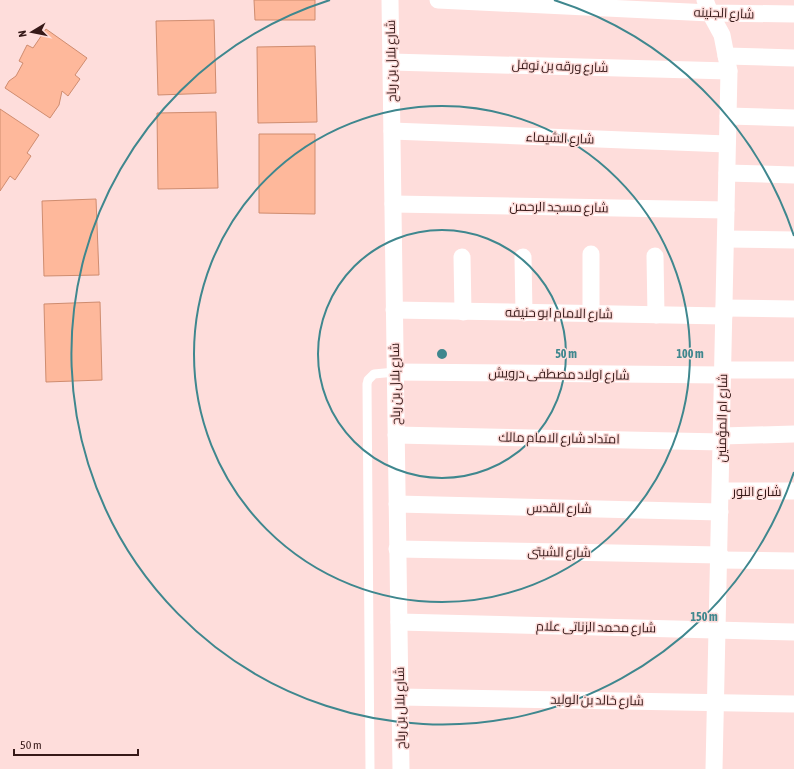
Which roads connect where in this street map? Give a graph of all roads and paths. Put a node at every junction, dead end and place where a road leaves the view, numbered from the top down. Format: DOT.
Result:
graph roads {
  1 [pos="390,0"];
  2 [pos="438,0"];
  3 [pos="707,6"];
  4 [pos="794,14"];
  5 [pos="794,58"];
  6 [pos="391,62"];
  7 [pos="728,63"];
  8 [pos="728,116"];
  9 [pos="794,118"];
  10 [pos="392,131"];
  11 [pos="728,144"];
  12 [pos="727,172"];
  13 [pos="794,175"];
  14 [pos="393,204"];
  15 [pos="726,210"];
  16 [pos="726,239"];
  17 [pos="794,240"];
  18 [pos="591,254"];
  19 [pos="655,256"];
  20 [pos="524,257"];
  21 [pos="462,258"];
  22 [pos="794,309"];
  23 [pos="394,310"];
  24 [pos="463,312"];
  25 [pos="724,312"];
  26 [pos="524,313"];
  27 [pos="591,314"];
  28 [pos="656,315"];
  29 [pos="794,370"];
  30 [pos="395,372"];
  31 [pos="723,373"];
  32 [pos="794,434"];
  33 [pos="396,435"];
  34 [pos="722,439"];
  35 [pos="721,491"];
  36 [pos="794,491"];
  37 [pos="397,504"];
  38 [pos="720,512"];
  39 [pos="398,549"];
  40 [pos="719,557"];
  41 [pos="794,561"];
  42 [pos="399,622"];
  43 [pos="718,630"];
  44 [pos="794,632"];
  45 [pos="400,697"];
  46 [pos="716,702"];
  47 [pos="794,704"];
  48 [pos="370,769"];
  49 [pos="401,769"];
  50 [pos="416,769"];
  51 [pos="714,769"];
  1 -- 6 [label="street, شارع بلال بن رباح"];
  2 -- 3 [label="street, شارع الجنينه"];
  3 -- 4 [label="street, شارع الجنينه"];
  3 -- 7 [label="street, شارع ام المؤمنين"];
  5 -- 7 [label="street, شارع ورقه بن نوفل"];
  6 -- 7 [label="street, شارع ورقه بن نوفل"];
  6 -- 10 [label="street, شارع بلال بن رباح"];
  7 -- 8 [label="street, شارع ام المؤمنين"];
  8 -- 9 [label="street"];
  8 -- 11 [label="street, شارع ام المؤمنين"];
  10 -- 11 [label="street, شارع الشيماء"];
  10 -- 14 [label="street, شارع بلال بن رباح"];
  11 -- 12 [label="street, شارع ام المؤمنين"];
  12 -- 13 [label="street"];
  12 -- 15 [label="street, شارع ام المؤمنين"];
  14 -- 15 [label="street, شارع مسجد الرحمن"];
  14 -- 23 [label="street, شارع بلال بن رباح"];
  15 -- 16 [label="street, شارع ام المؤمنين"];
  16 -- 17 [label="street"];
  16 -- 25 [label="street, شارع ام المؤمنين"];
  18 -- 27 [label="street"];
  19 -- 28 [label="street"];
  20 -- 26 [label="street"];
  21 -- 24 [label="street"];
  22 -- 25 [label="street, شارع الامام ابو حنيفه"];
  23 -- 24 [label="street, شارع الامام ابو حنيفه"];
  23 -- 30 [label="street, شارع بلال بن رباح"];
  24 -- 26 [label="street, شارع الامام ابو حنيفه"];
  25 -- 28 [label="street, شارع الامام ابو حنيفه"];
  25 -- 31 [label="street, شارع ام المؤمنين"];
  26 -- 27 [label="street, شارع الامام ابو حنيفه"];
  27 -- 28 [label="street, شارع الامام ابو حنيفه"];
  29 -- 31 [label="street, شارع اولاد مصطفى درويش"];
  30 -- 31 [label="street, شارع اولاد مصطفى درويش"];
  30 -- 33 [label="street, شارع بلال بن رباح"];
  30 -- 48 [label="lane"];
  31 -- 34 [label="street, شارع ام المؤمنين"];
  32 -- 34 [label="street, امتداد شارع الامام مالك"];
  33 -- 34 [label="street, امتداد شارع الامام مالك"];
  33 -- 37 [label="street, شارع بلال بن رباح"];
  34 -- 35 [label="street, شارع ام المؤمنين"];
  35 -- 36 [label="street, شارع النور"];
  35 -- 38 [label="street, شارع ام المؤمنين"];
  37 -- 38 [label="street, شارع القدس"];
  37 -- 39 [label="street, شارع بلال بن رباح"];
  38 -- 40 [label="street, شارع ام المؤمنين"];
  39 -- 40 [label="street, شارع الشبتى"];
  39 -- 42 [label="street, شارع بلال بن رباح"];
  40 -- 41 [label="street, شارع الشبتى"];
  40 -- 43 [label="street, شارع ام المؤمنين"];
  42 -- 43 [label="street, شارع محمد الزناتى علام"];
  42 -- 45 [label="street, شارع بلال بن رباح"];
  43 -- 44 [label="street, شارع محمد الزناتى علام"];
  43 -- 46 [label="street, شارع ام المؤمنين"];
  45 -- 46 [label="street, شارع خالد بن الوليد"];
  45 -- 49 [label="street, شارع بلال بن رباح"];
  46 -- 47 [label="street, شارع خالد بن الوليد"];
  46 -- 51 [label="street, شارع ام المؤمنين"];
  49 -- 50 [label="street"];
}
